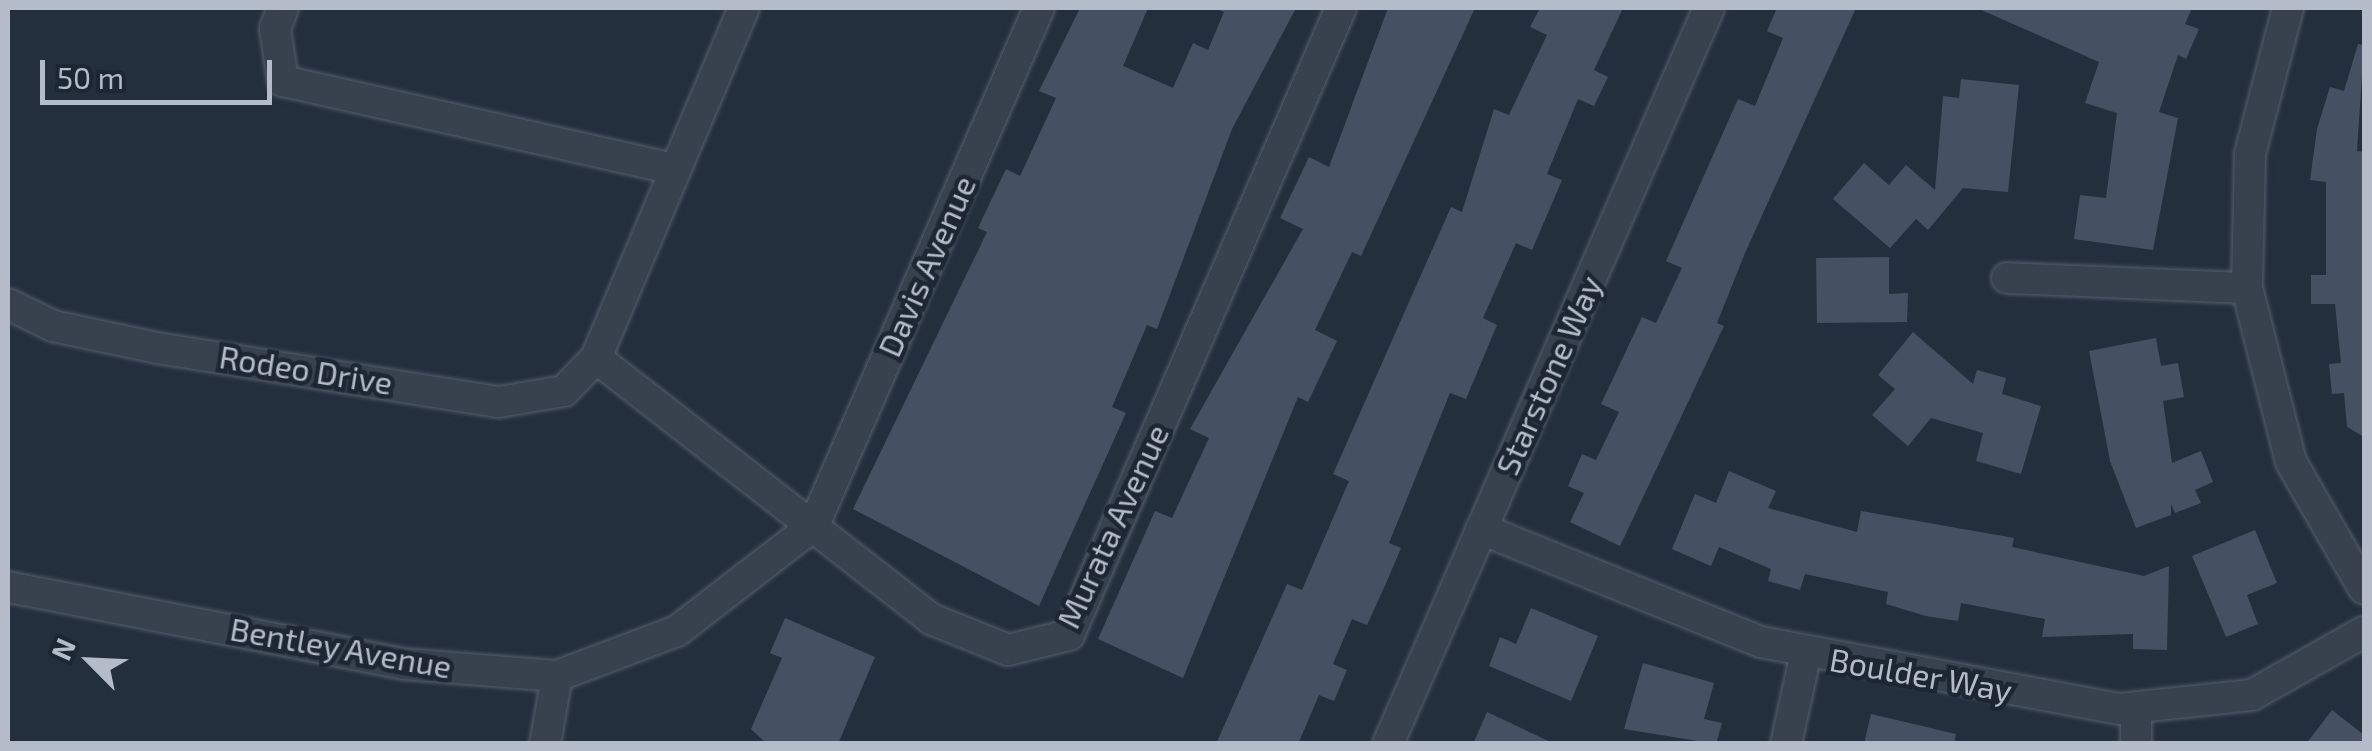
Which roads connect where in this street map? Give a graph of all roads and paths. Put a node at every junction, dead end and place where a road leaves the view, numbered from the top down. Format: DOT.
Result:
graph roads {
  1 [pos="283,8"];
  2 [pos="744,8"];
  3 [pos="1039,8"];
  4 [pos="1341,8"];
  5 [pos="1709,8"];
  6 [pos="2288,8"];
  7 [pos="675,168"];
  8 [pos="2007,278"];
  9 [pos="2247,288"];
  10 [pos="8,304"];
  11 [pos="596,358"];
  12 [pos="814,525"];
  13 [pos="1481,529"];
  14 [pos="8,587"];
  15 [pos="2364,589"];
  16 [pos="2364,632"];
  17 [pos="1806,653"];
  18 [pos="557,676"];
  19 [pos="2136,710"];
  20 [pos="545,744"];
  21 [pos="1388,744"];
  22 [pos="1786,744"];
  23 [pos="2136,744"];
  1 -- 7 [label="street"];
  2 -- 7 [label="street"];
  3 -- 12 [label="street, Davis Avenue"];
  4 -- 12 [label="street, Murata Avenue"];
  5 -- 13 [label="street, Starstone Way"];
  6 -- 9 [label="street"];
  7 -- 11 [label="street"];
  8 -- 9 [label="street"];
  9 -- 15 [label="street"];
  10 -- 11 [label="street, Rodeo Drive"];
  11 -- 12 [label="street, Murata Avenue"];
  12 -- 18 [label="street, Bentley Avenue"];
  13 -- 17 [label="street, Boulder Way"];
  13 -- 21 [label="street, Starstone Way"];
  14 -- 18 [label="street, Bentley Avenue"];
  16 -- 19 [label="street, Boulder Way"];
  17 -- 19 [label="street, Boulder Way"];
  17 -- 22 [label="street"];
  18 -- 20 [label="street"];
  19 -- 23 [label="street"];
}
